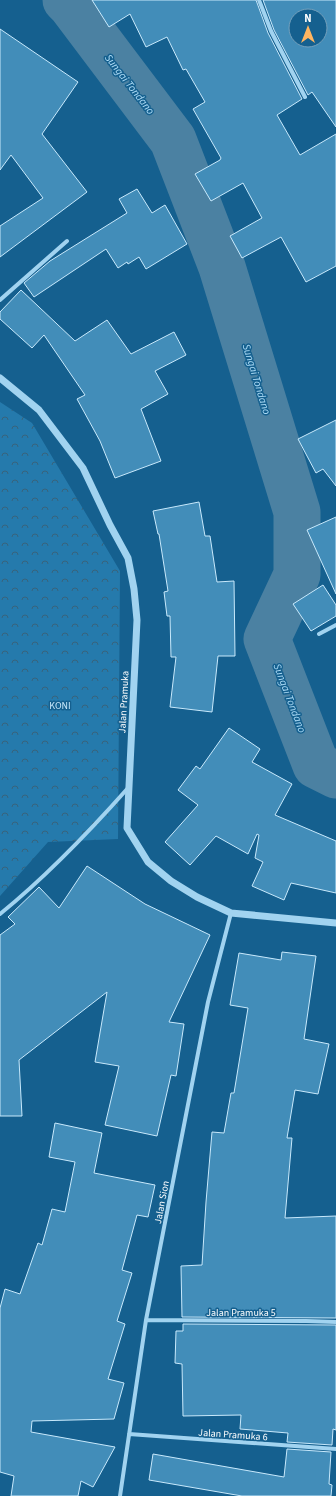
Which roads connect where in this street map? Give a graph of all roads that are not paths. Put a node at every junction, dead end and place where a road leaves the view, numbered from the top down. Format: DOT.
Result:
graph roads {
  1 [pos="259,0"];
  2 [pos="305,97"];
  3 [pos="67,241"];
  4 [pos="0,300"];
  5 [pos="0,378"];
  6 [pos="336,624"];
  7 [pos="319,634"];
  8 [pos="129,786"];
  9 [pos="230,913"];
  10 [pos="0,914"];
  11 [pos="336,923"];
  12 [pos="146,1320"];
  13 [pos="336,1322"];
  14 [pos="129,1434"];
  15 [pos="336,1449"];
  16 [pos="120,1496"];
  1 -- 2 [label="street"];
  3 -- 4 [label="street"];
  5 -- 8 [label="street, Jalan Pramuka"];
  6 -- 7 [label="street"];
  8 -- 9 [label="street, Jalan Pramuka"];
  8 -- 10 [label="street"];
  9 -- 11 [label="street, Jalan Pramuka"];
  9 -- 12 [label="street, Jalan Sion"];
  12 -- 13 [label="street, Jalan Pramuka 5"];
  12 -- 14 [label="street, Jalan Sion"];
  14 -- 15 [label="street, Jalan Pramuka 6"];
  14 -- 16 [label="street, Jalan Sion"];
}
